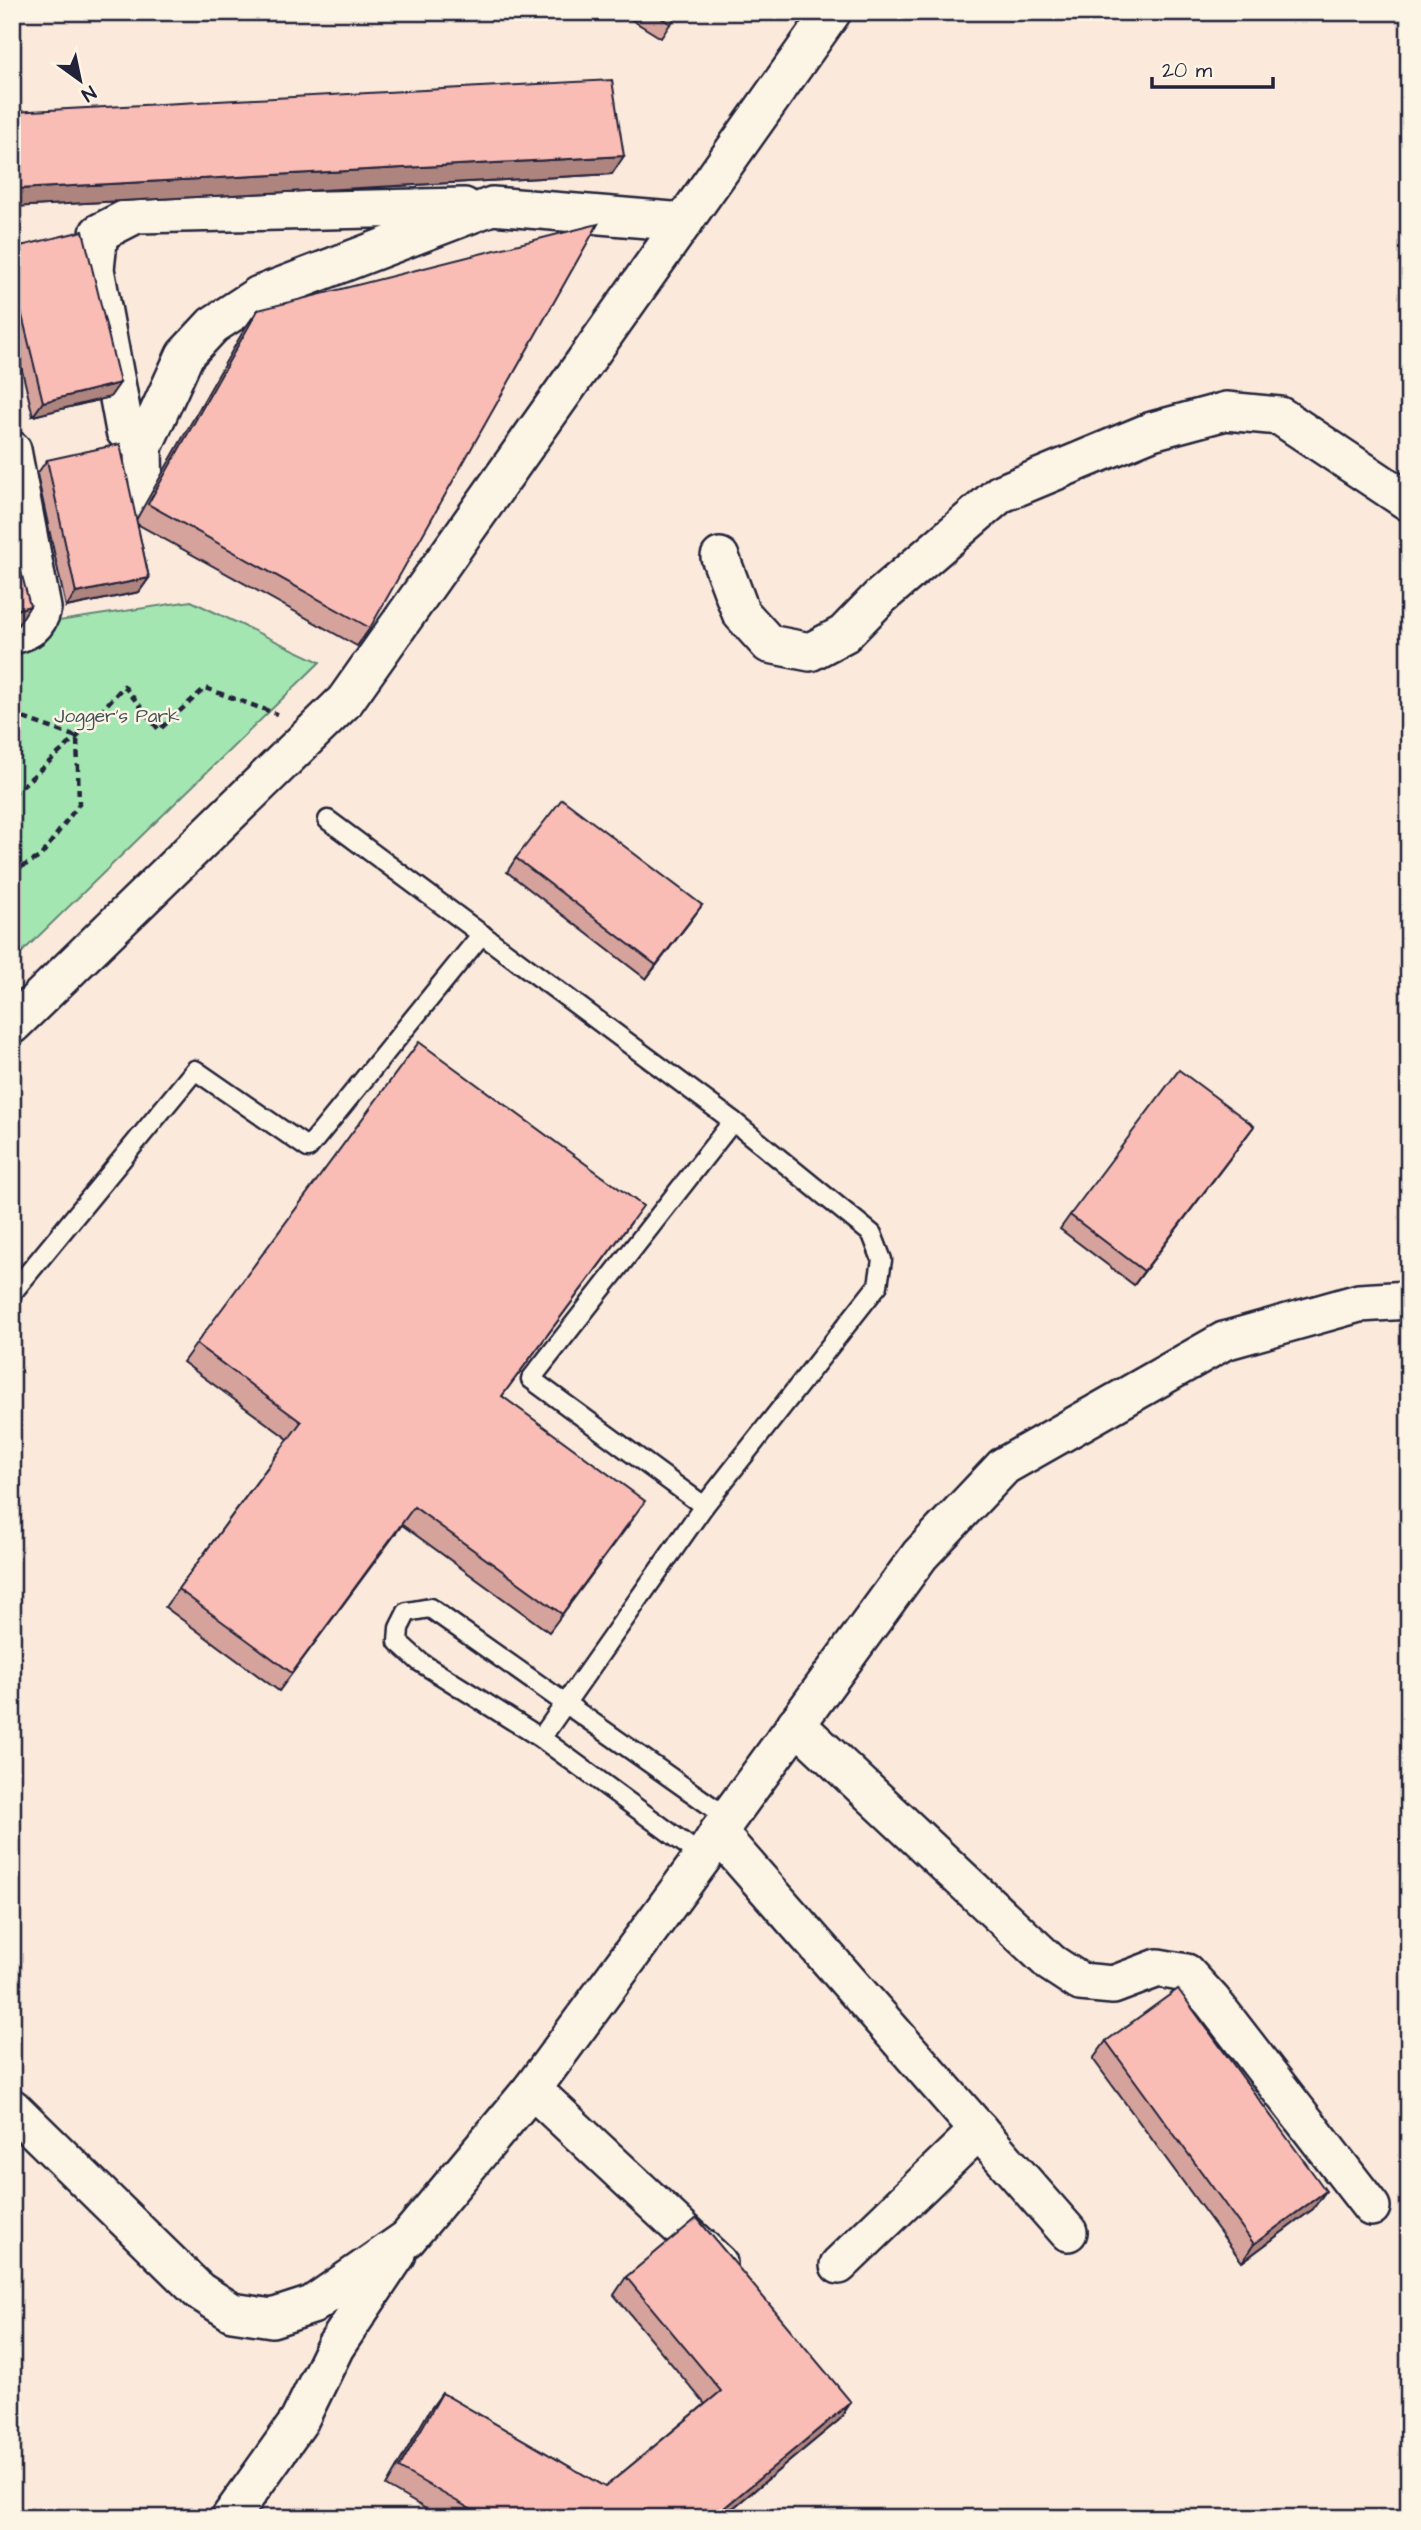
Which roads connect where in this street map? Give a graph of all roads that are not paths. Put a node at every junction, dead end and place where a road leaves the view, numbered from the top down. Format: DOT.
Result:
graph roads {
  1 [pos="832,12"];
  2 [pos="492,206"];
  3 [pos="684,222"];
  4 [pos="143,447"];
  5 [pos="12,450"];
  6 [pos="1409,502"];
  7 [pos="144,505"];
  8 [pos="720,557"];
  9 [pos="12,635"];
  10 [pos="328,820"];
  11 [pos="482,934"];
  12 [pos="12,1025"];
  13 [pos="733,1121"];
  14 [pos="12,1293"];
  15 [pos="1409,1300"];
  16 [pos="704,1506"];
  17 [pos="565,1703"];
  18 [pos="796,1724"];
  19 [pos="541,1738"];
  20 [pos="716,1836"];
  21 [pos="533,2089"];
  22 [pos="12,2108"];
  23 [pos="979,2130"];
  24 [pos="1371,2207"];
  25 [pos="1068,2232"];
  26 [pos="407,2239"];
  27 [pos="839,2265"];
  28 [pos="743,2287"];
  29 [pos="230,2518"];
  1 -- 3 [label="street"];
  2 -- 3 [label="street"];
  2 -- 4 [label="street"];
  2 -- 4 [label="street"];
  3 -- 12 [label="street"];
  4 -- 7 [label="street"];
  5 -- 9 [label="street"];
  6 -- 8 [label="street"];
  10 -- 11 [label="lane"];
  11 -- 13 [label="lane"];
  11 -- 14 [label="lane"];
  13 -- 16 [label="lane"];
  13 -- 16 [label="lane"];
  15 -- 18 [label="street"];
  16 -- 17 [label="lane"];
  17 -- 19 [label="lane"];
  17 -- 19 [label="lane"];
  17 -- 20 [label="lane"];
  18 -- 20 [label="street"];
  18 -- 24 [label="street"];
  19 -- 20 [label="lane"];
  20 -- 21 [label="street"];
  20 -- 23 [label="street"];
  21 -- 26 [label="street"];
  21 -- 28 [label="street"];
  22 -- 26 [label="street"];
  23 -- 25 [label="street"];
  23 -- 27 [label="street"];
  26 -- 29 [label="street"];
}
